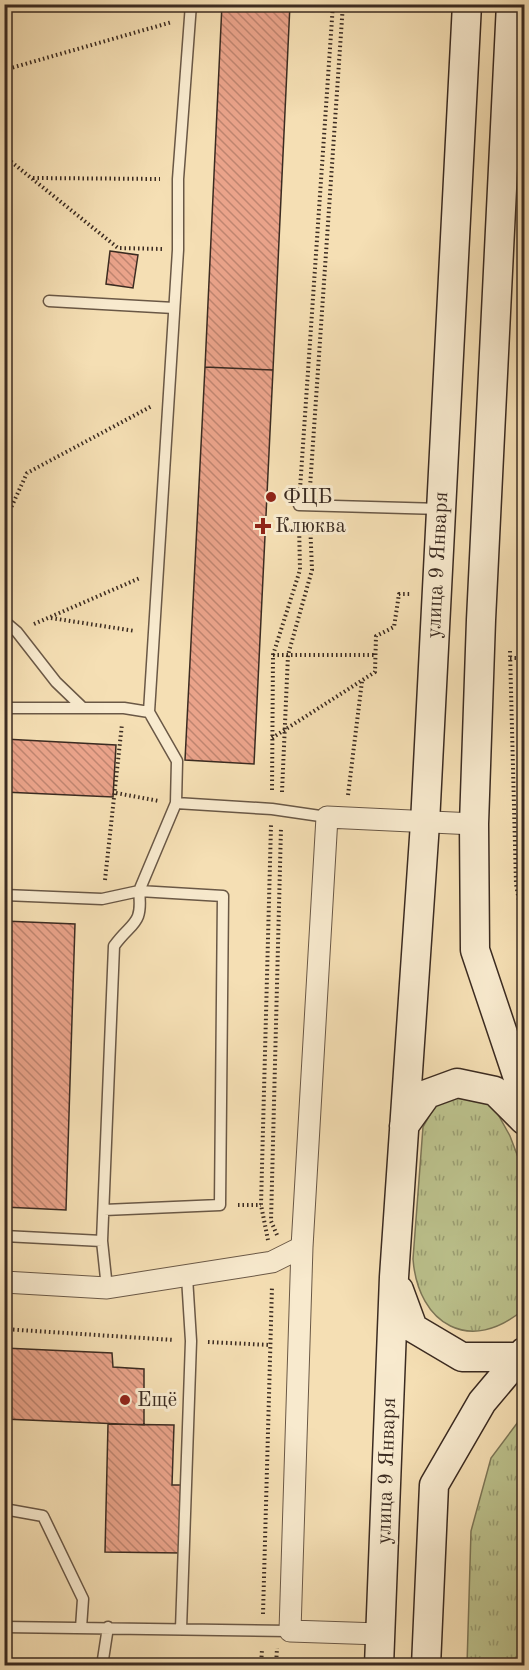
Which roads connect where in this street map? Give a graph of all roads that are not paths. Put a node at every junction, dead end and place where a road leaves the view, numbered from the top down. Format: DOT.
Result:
graph roads {
  1 [pos="191,4"];
  2 [pos="467,4"];
  3 [pos="511,4"];
  4 [pos="49,301"];
  5 [pos="174,308"];
  6 [pos="4,433"];
  7 [pos="4,461"];
  8 [pos="304,505"];
  9 [pos="441,509"];
  10 [pos="4,621"];
  11 [pos="4,708"];
  12 [pos="83,708"];
  13 [pos="149,712"];
  14 [pos="176,803"];
  15 [pos="336,818"];
  16 [pos="425,823"];
  17 [pos="474,824"];
  18 [pos="139,891"];
  19 [pos="4,895"];
  20 [pos="525,1096"];
  21 [pos="525,1120"];
  22 [pos="404,1126"];
  23 [pos="104,1210"];
  24 [pos="4,1236"];
  25 [pos="102,1241"];
  26 [pos="287,1255"];
  27 [pos="187,1277"];
  28 [pos="394,1277"];
  29 [pos="4,1282"];
  30 [pos="107,1288"];
  31 [pos="521,1354"];
  32 [pos="4,1509"];
  33 [pos="4,1627"];
  34 [pos="108,1627"];
  35 [pos="81,1628"];
  36 [pos="181,1629"];
  37 [pos="284,1632"];
  38 [pos="381,1634"];
  39 [pos="102,1665"];
  40 [pos="379,1665"];
  41 [pos="426,1665"];
  1 -- 5 [label="lane"];
  2 -- 9 [label="main road, улица 9 Января"];
  3 -- 17 [label="main road"];
  4 -- 5 [label="lane"];
  5 -- 13 [label="lane"];
  6 -- 7 [label="lane"];
  8 -- 9 [label="lane"];
  9 -- 16 [label="main road, улица 9 Января"];
  10 -- 12 [label="lane"];
  11 -- 12 [label="lane"];
  12 -- 13 [label="lane"];
  13 -- 14 [label="lane"];
  14 -- 15 [label="lane"];
  14 -- 18 [label="lane"];
  15 -- 16 [label="street"];
  15 -- 26 [label="street"];
  16 -- 17 [label="street"];
  16 -- 22 [label="main road, улица 9 Января"];
  17 -- 20 [label="main road"];
  18 -- 19 [label="lane"];
  18 -- 23 [label="lane"];
  18 -- 23 [label="lane"];
  21 -- 22 [label="main road"];
  22 -- 28 [label="main road, улица 9 Января"];
  23 -- 25 [label="lane"];
  24 -- 25 [label="lane"];
  25 -- 30 [label="lane"];
  26 -- 27 [label="street"];
  26 -- 37 [label="street"];
  27 -- 30 [label="street"];
  27 -- 36 [label="lane"];
  28 -- 31 [label="main road"];
  28 -- 38 [label="main road, улица 9 Января"];
  29 -- 30 [label="street"];
  31 -- 41 [label="main road"];
  32 -- 35 [label="lane"];
  33 -- 35 [label="lane"];
  34 -- 35 [label="lane"];
  34 -- 36 [label="lane"];
  34 -- 39 [label="lane"];
  36 -- 37 [label="lane"];
  37 -- 38 [label="street"];
  38 -- 40 [label="main road, улица 9 Января"];
}
